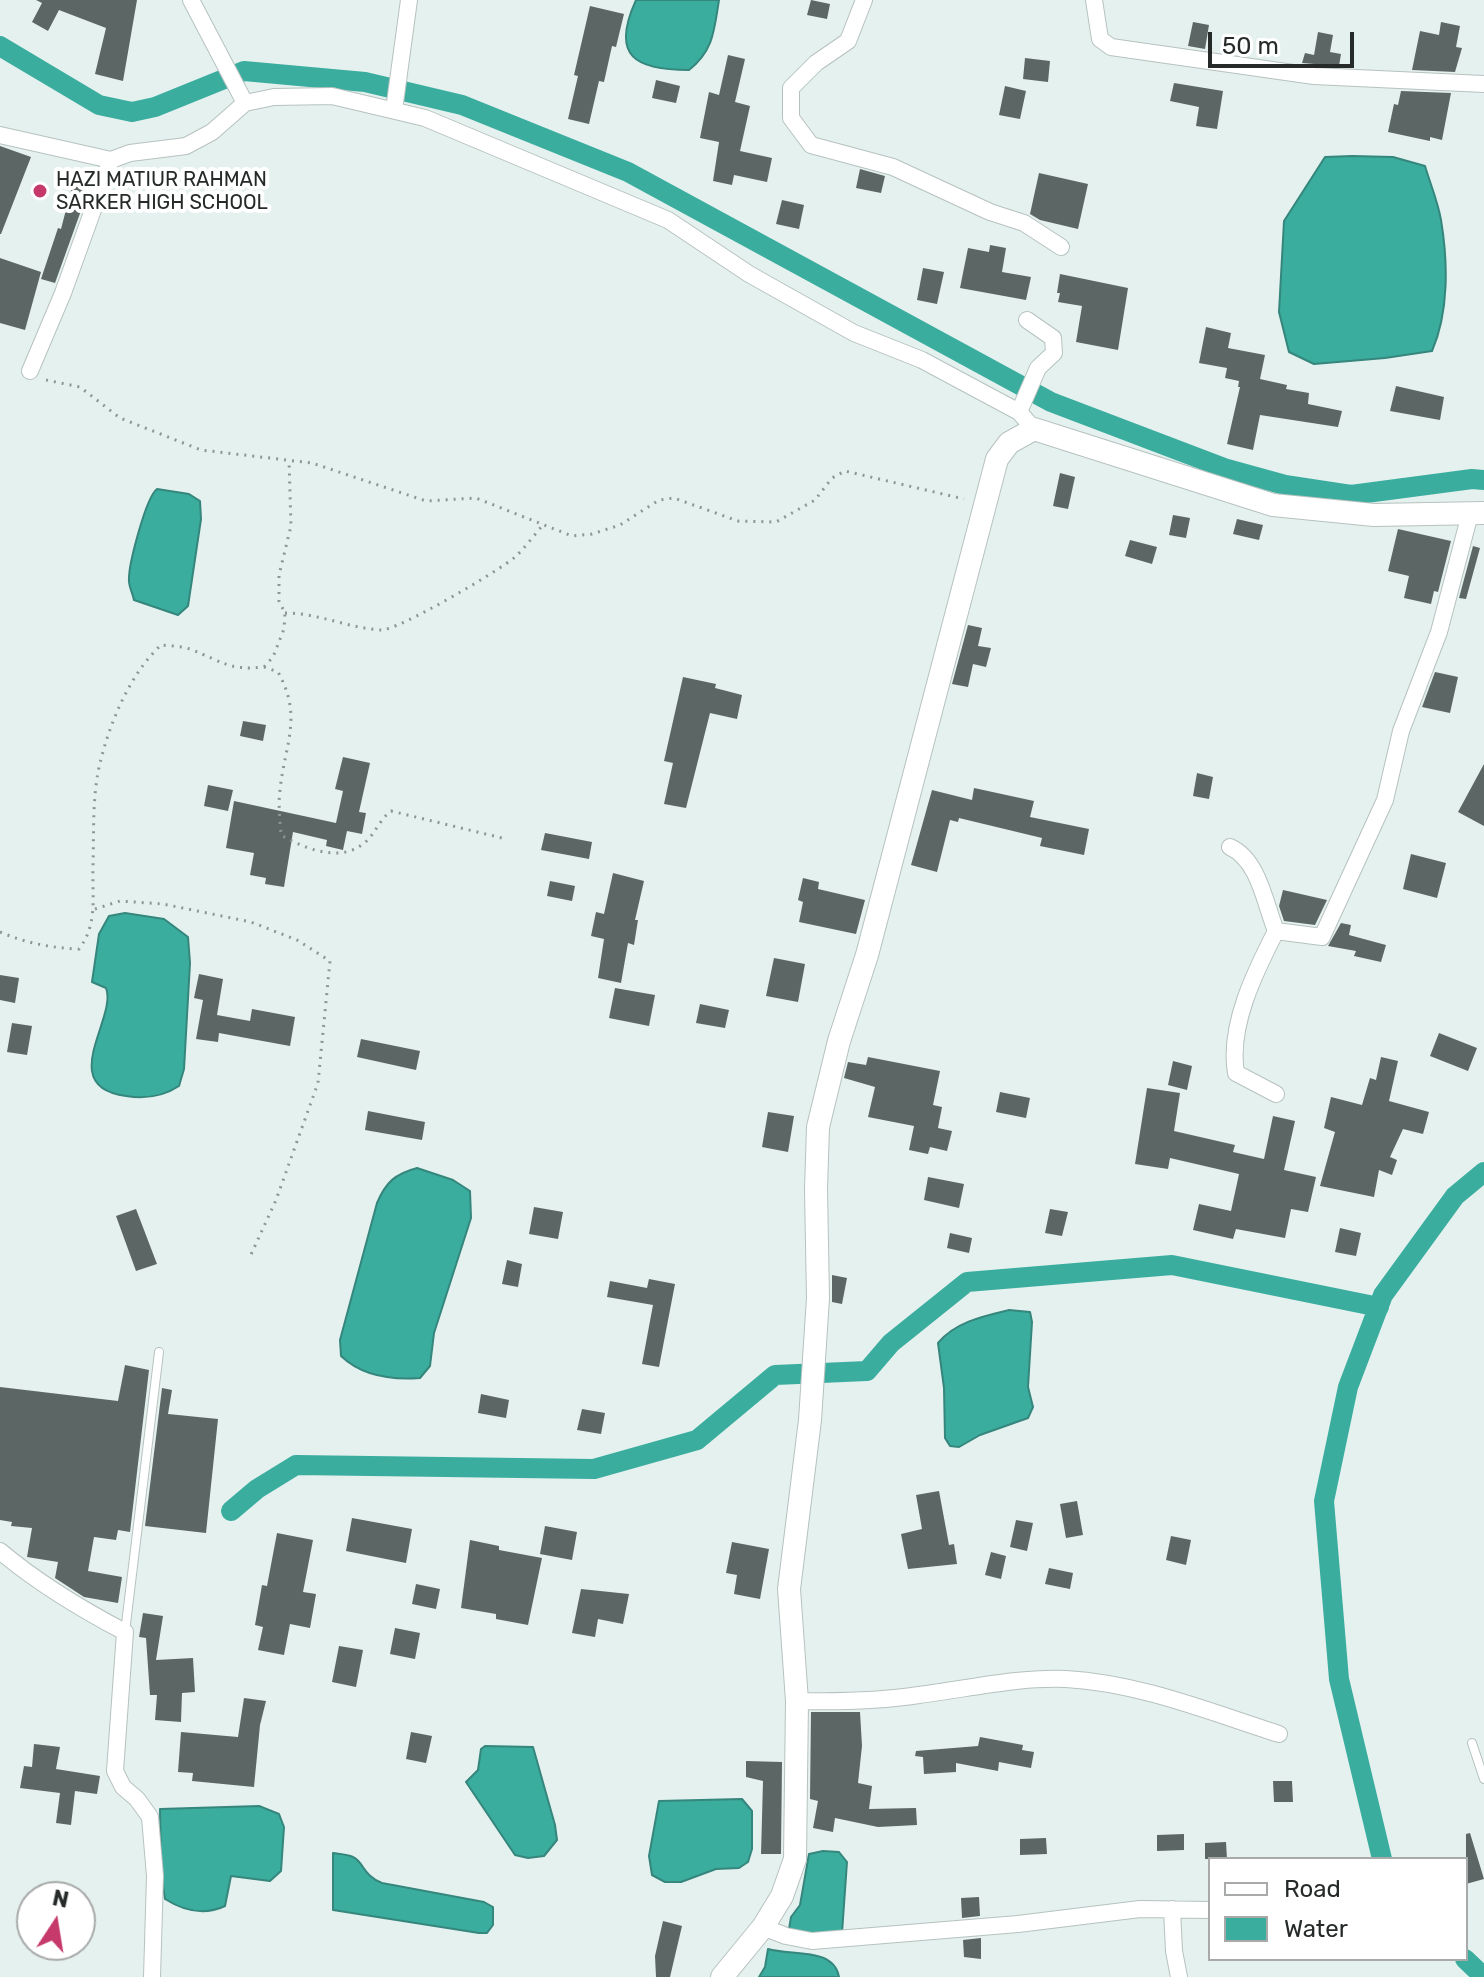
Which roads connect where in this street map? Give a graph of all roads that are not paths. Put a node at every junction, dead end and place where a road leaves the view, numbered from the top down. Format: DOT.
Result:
graph roads {
  1 [pos="191,0"];
  2 [pos="409,0"];
  3 [pos="864,0"];
  4 [pos="1094,0"];
  5 [pos="1484,84"];
  6 [pos="245,103"];
  7 [pos="395,107"];
  8 [pos="0,135"];
  9 [pos="111,160"];
  10 [pos="1061,247"];
  11 [pos="1027,320"];
  12 [pos="30,371"];
  13 [pos="1026,414"];
  14 [pos="1477,513"];
  15 [pos="1230,847"];
  16 [pos="1276,931"];
  17 [pos="1276,1094"];
  18 [pos="159,1352"];
  19 [pos="0,1551"];
  20 [pos="125,1632"];
  21 [pos="797,1701"];
  22 [pos="1279,1734"];
  23 [pos="1472,1743"];
  24 [pos="1484,1779"];
  25 [pos="1172,1909"];
  26 [pos="1208,1910"];
  27 [pos="763,1927"];
  28 [pos="152,1977"];
  29 [pos="722,1977"];
  30 [pos="1179,1977"];
  1 -- 6 [label="street"];
  2 -- 7 [label="street"];
  3 -- 10 [label="street"];
  4 -- 5 [label="street"];
  6 -- 7 [label="street"];
  6 -- 9 [label="street"];
  7 -- 13 [label="street"];
  8 -- 9 [label="street"];
  9 -- 12 [label="street"];
  11 -- 13 [label="street"];
  13 -- 14 [label="main road"];
  13 -- 21 [label="main road"];
  14 -- 16 [label="street"];
  15 -- 16 [label="street"];
  16 -- 17 [label="street"];
  18 -- 20 [label="lane"];
  19 -- 20 [label="street"];
  20 -- 28 [label="street"];
  21 -- 22 [label="street"];
  21 -- 27 [label="main road"];
  23 -- 24 [label="lane"];
  25 -- 26 [label="street"];
  25 -- 27 [label="street"];
  25 -- 30 [label="street"];
  27 -- 29 [label="main road"];
}
